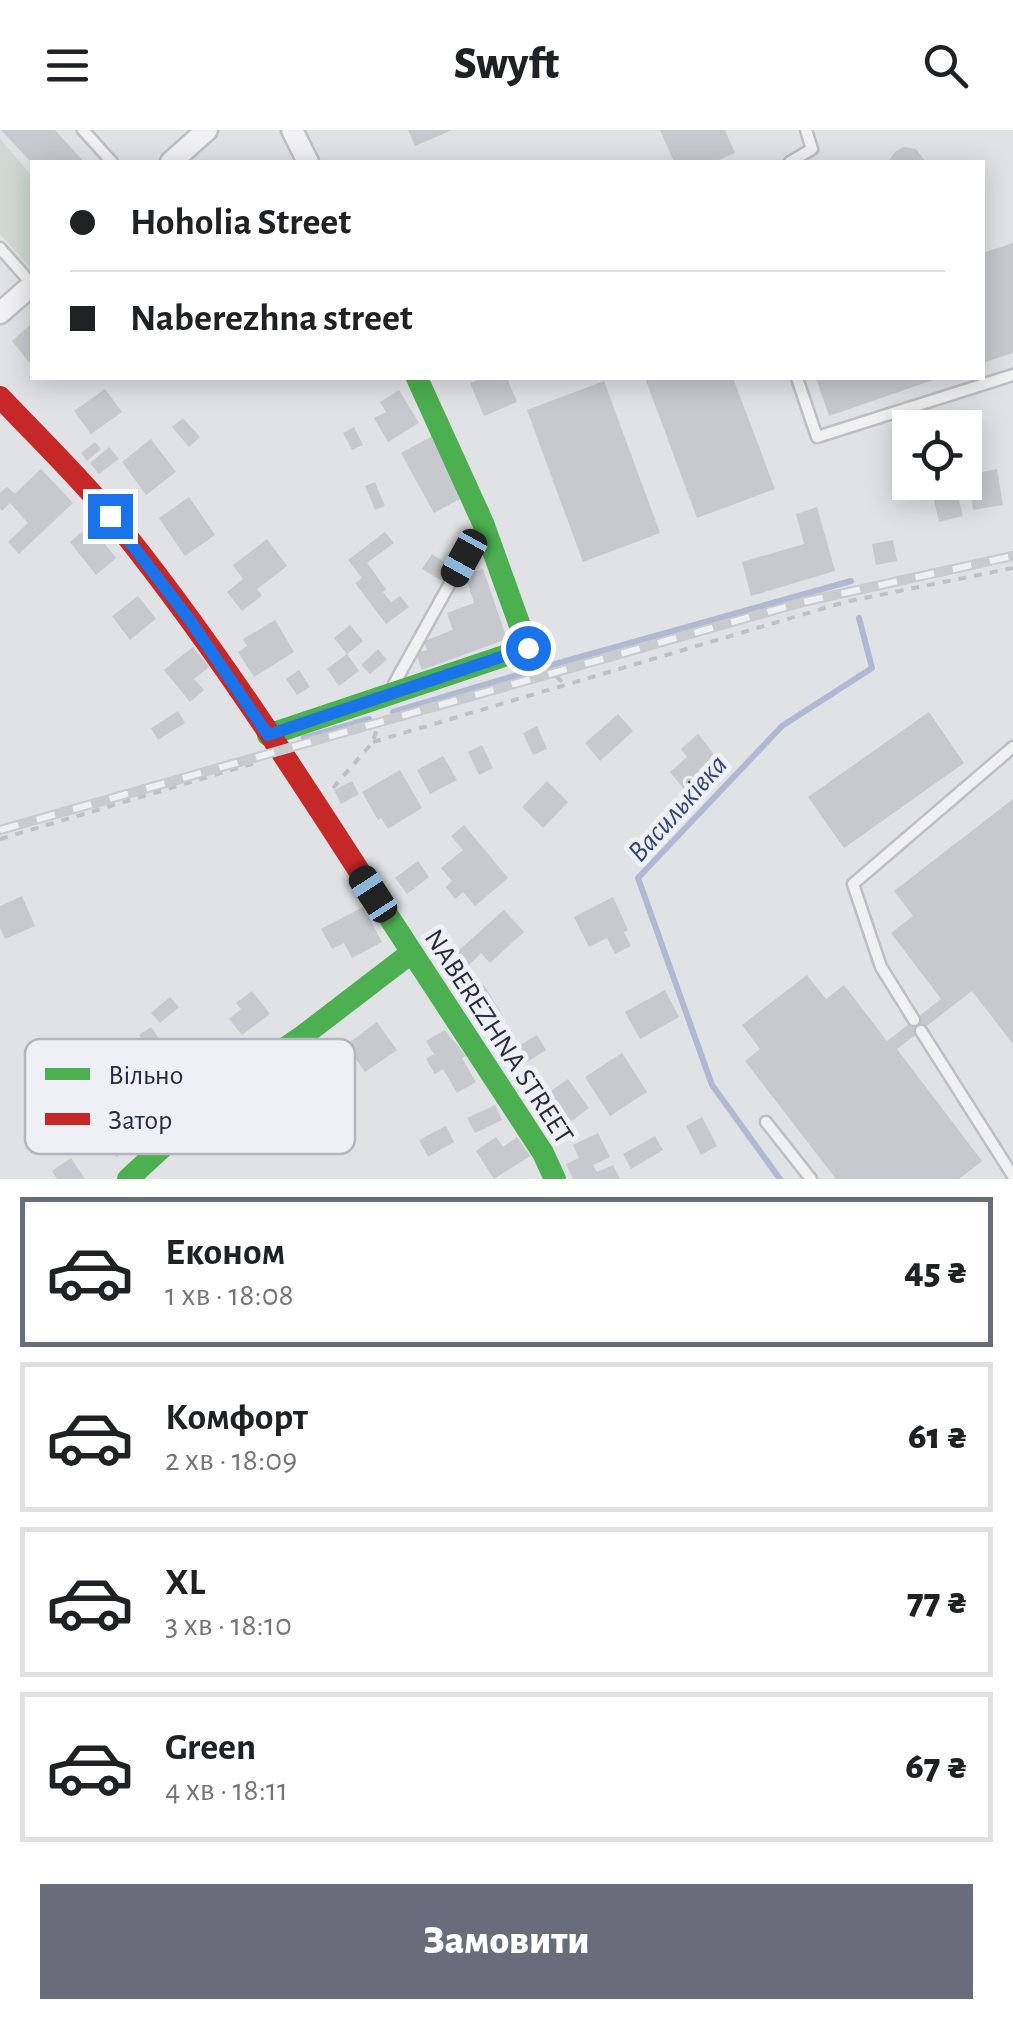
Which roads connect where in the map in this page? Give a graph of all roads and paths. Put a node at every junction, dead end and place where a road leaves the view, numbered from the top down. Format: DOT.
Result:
graph roads {
  1 [pos="83,130"];
  2 [pos="207,130"];
  3 [pos="292,130"];
  4 [pos="806,130"];
  5 [pos="812,149"];
  6 [pos="110,160"];
  7 [pos="172,160"];
  8 [pos="307,160"];
  9 [pos="793,160"];
  10 [pos="809,160"];
  11 [pos="0,248"];
  12 [pos="30,282"];
  13 [pos="30,286"];
  14 [pos="0,313"];
  15 [pos="1013,375"];
  16 [pos="418,380"];
  17 [pos="798,380"];
  18 [pos="0,397"];
  19 [pos="483,523"];
  20 [pos="1013,568"];
  21 [pos="388,695"];
  22 [pos="268,735"];
  23 [pos="373,742"];
  24 [pos="1013,746"];
  25 [pos="282,756"];
  26 [pos="316,807"];
  27 [pos="0,840"];
  28 [pos="410,953"];
  29 [pos="914,1020"];
  30 [pos="921,1031"];
  31 [pos="298,1039"];
  32 [pos="766,1122"];
  33 [pos="155,1154"];
  34 [pos="1013,1176"];
  35 [pos="128,1179"];
  36 [pos="555,1179"];
  37 [pos="811,1179"];
  1 -- 6 [label="lane"];
  2 -- 7 [label="street"];
  3 -- 8 [label="street"];
  4 -- 5 [label="lane"];
  5 -- 9 [label="lane"];
  5 -- 10 [label="lane"];
  11 -- 12 [label="lane"];
  13 -- 14 [label="street"];
  15 -- 17 [label="lane"];
  16 -- 19 [label="street"];
  18 -- 22 [label="street, NABEREZHNA STREET"];
  19 -- 21 [label="lane"];
  19 -- 21 [label="street"];
  20 -- 23 [label="path"];
  21 -- 22 [label="street"];
  21 -- 23 [label="path"];
  22 -- 25 [label="street, NABEREZHNA STREET"];
  23 -- 26 [label="path"];
  24 -- 29 [label="lane"];
  25 -- 26 [label="street, NABEREZHNA STREET"];
  25 -- 27 [label="path"];
  26 -- 28 [label="street, NABEREZHNA STREET"];
  28 -- 31 [label="street"];
  28 -- 36 [label="street, NABEREZHNA STREET"];
  30 -- 34 [label="lane"];
  32 -- 37 [label="lane"];
  33 -- 35 [label="street"];
}
